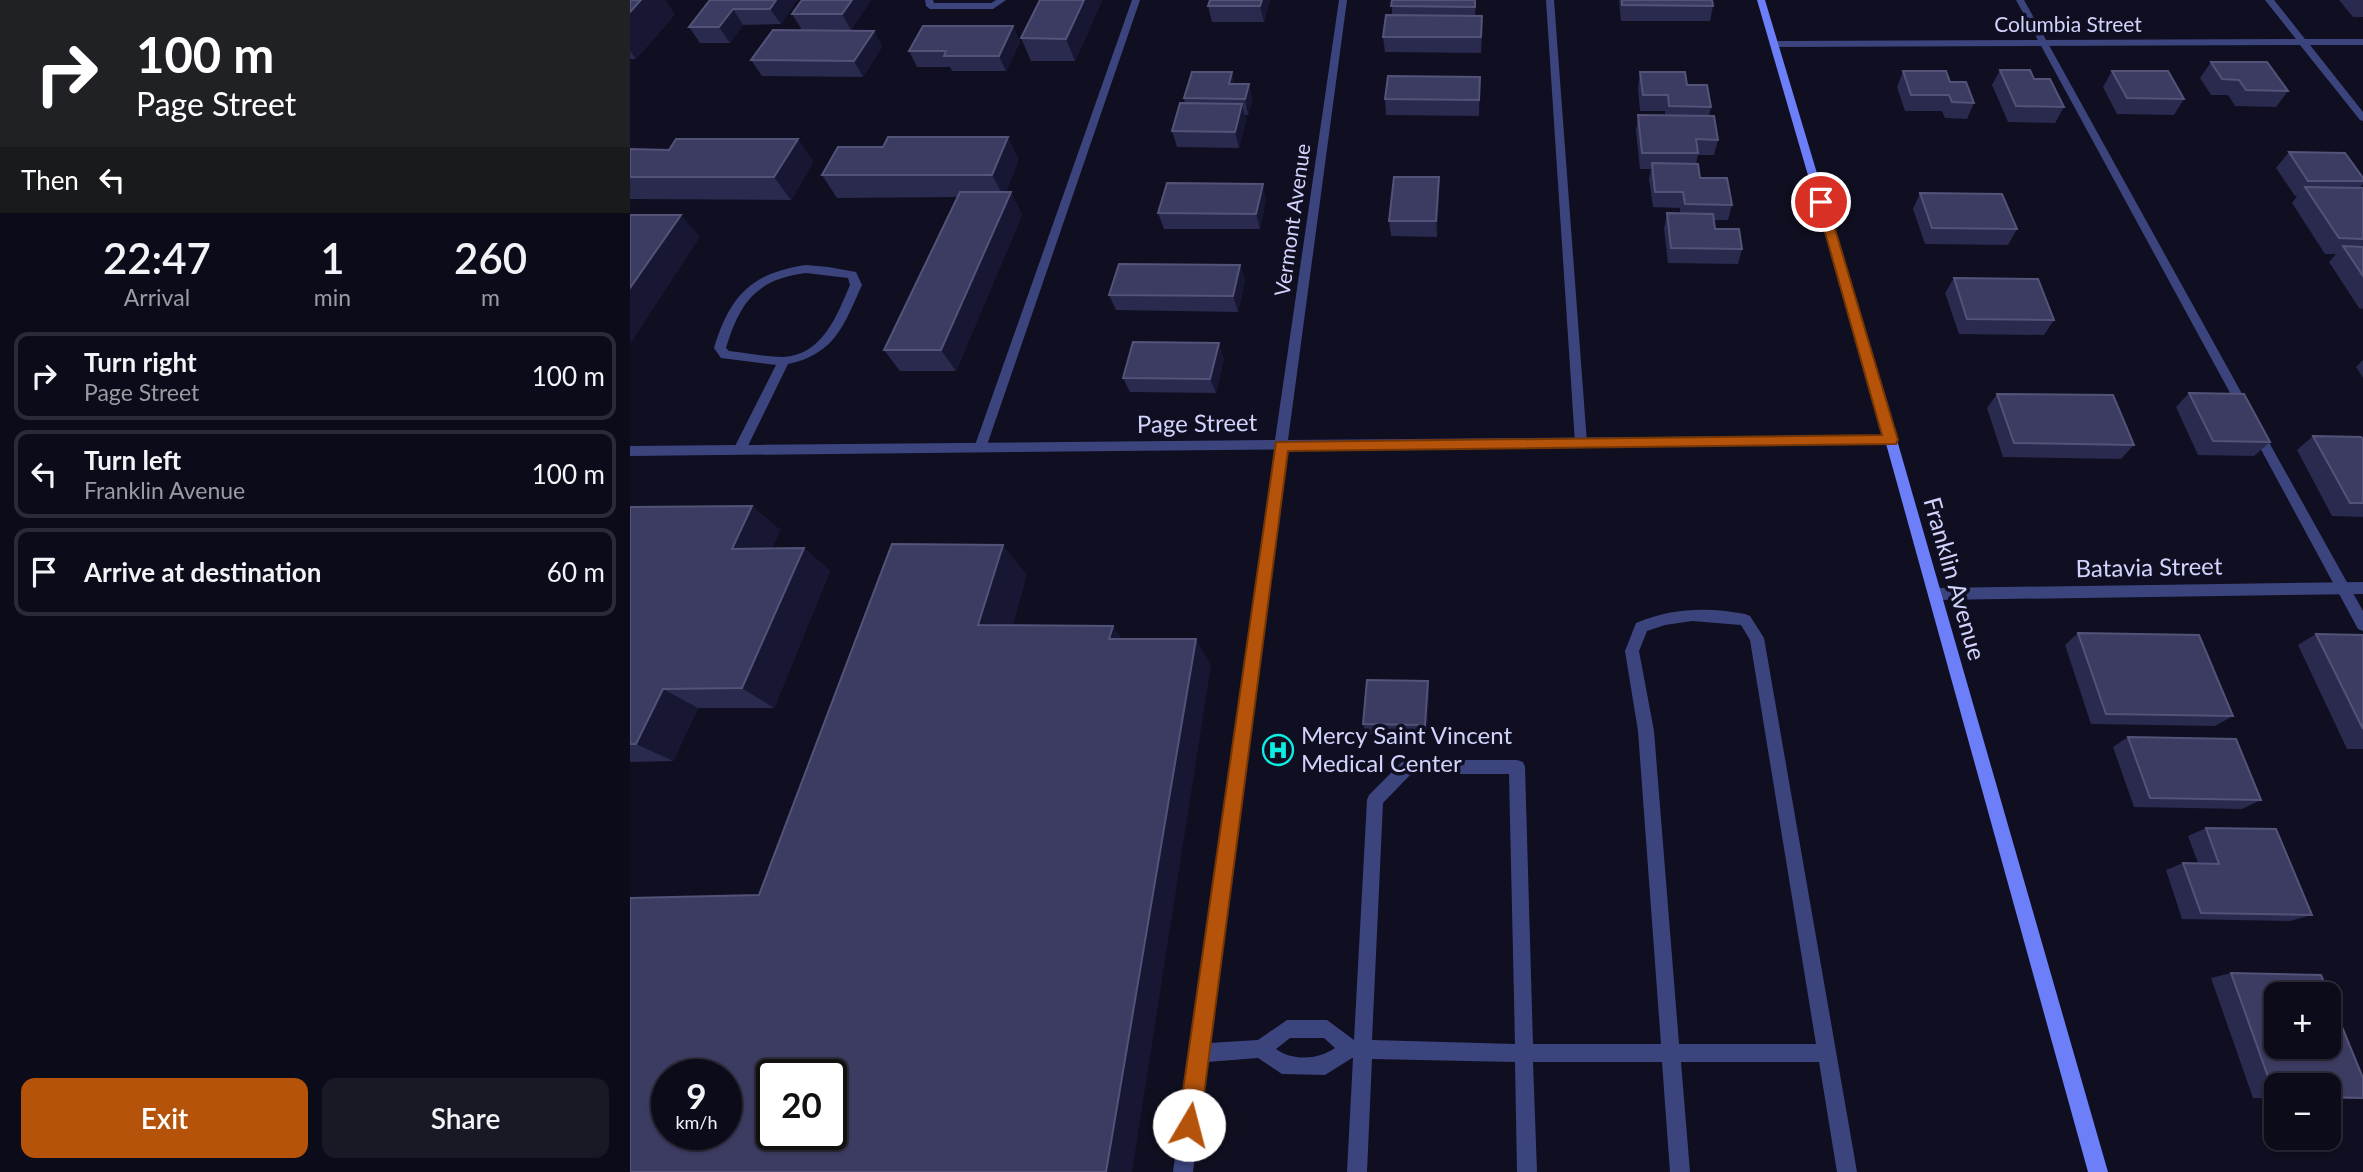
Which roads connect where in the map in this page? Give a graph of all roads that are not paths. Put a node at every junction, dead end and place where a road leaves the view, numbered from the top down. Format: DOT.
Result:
graph roads {
  1 [pos="929,0"];
  2 [pos="1002,0"];
  3 [pos="1136,0"];
  4 [pos="1343,0"];
  5 [pos="1550,0"];
  6 [pos="1762,0"];
  7 [pos="2020,0"];
  8 [pos="2269,0"];
  9 [pos="2302,42"];
  10 [pos="2363,42"];
  11 [pos="2044,43"];
  12 [pos="1774,44"];
  13 [pos="2363,118"];
  14 [pos="784,361"];
  15 [pos="1891,440"];
  16 [pos="1581,443"];
  17 [pos="1281,446"];
  18 [pos="980,448"];
  19 [pos="739,450"];
  20 [pos="630,451"];
  21 [pos="2343,588"];
  22 [pos="2363,588"];
  23 [pos="1935,594"];
  24 [pos="2363,625"];
  25 [pos="1261,1049"];
  26 [pos="1357,1049"];
  27 [pos="1669,1053"];
  28 [pos="1827,1053"];
  29 [pos="1199,1054"];
  30 [pos="1525,1054"];
  31 [pos="1183,1172"];
  32 [pos="1357,1172"];
  33 [pos="1527,1172"];
  34 [pos="1680,1172"];
  35 [pos="1847,1172"];
  36 [pos="2098,1172"];
  1 -- 2 [label="street"];
  3 -- 18 [label="street"];
  4 -- 17 [label="street, Vermont Avenue"];
  5 -- 16 [label="street"];
  6 -- 12 [label="street, Franklin Avenue"];
  7 -- 11 [label="street"];
  8 -- 9 [label="street"];
  9 -- 10 [label="street, Columbia Street"];
  9 -- 11 [label="street, Columbia Street"];
  9 -- 13 [label="street"];
  11 -- 12 [label="street, Columbia Street"];
  11 -- 21 [label="street"];
  12 -- 15 [label="street, Franklin Avenue"];
  14 -- 14 [label="street"];
  14 -- 19 [label="street"];
  15 -- 16 [label="street, Page Street"];
  15 -- 23 [label="street, Franklin Avenue"];
  16 -- 17 [label="street, Page Street"];
  17 -- 18 [label="street, Page Street"];
  17 -- 29 [label="street, Vermont Avenue"];
  18 -- 19 [label="street, Page Street"];
  19 -- 20 [label="street, Page Street"];
  21 -- 22 [label="street, Batavia Street"];
  21 -- 23 [label="street, Batavia Street"];
  21 -- 24 [label="street"];
  23 -- 36 [label="street, Franklin Avenue"];
  25 -- 26 [label="street"];
  25 -- 26 [label="street"];
  25 -- 29 [label="street"];
  26 -- 30 [label="street"];
  26 -- 30 [label="street"];
  26 -- 32 [label="street"];
  27 -- 28 [label="street"];
  27 -- 28 [label="street"];
  27 -- 30 [label="street"];
  27 -- 34 [label="street"];
  28 -- 35 [label="street"];
  29 -- 31 [label="street, Vermont Avenue"];
  30 -- 33 [label="street"];
}
